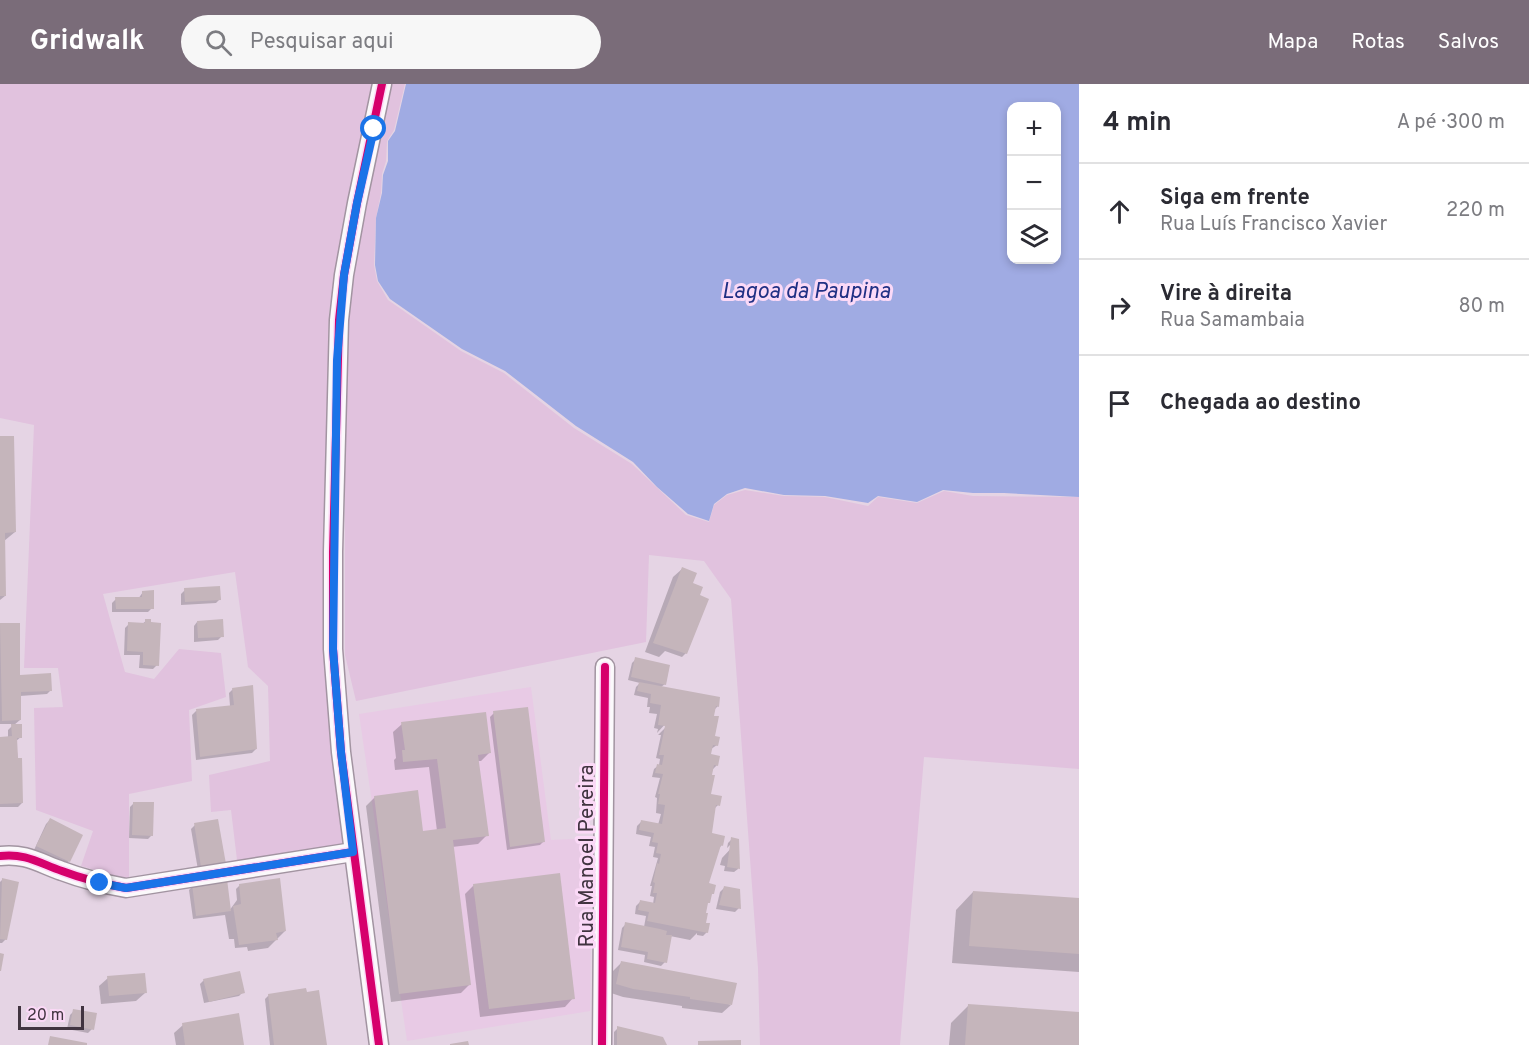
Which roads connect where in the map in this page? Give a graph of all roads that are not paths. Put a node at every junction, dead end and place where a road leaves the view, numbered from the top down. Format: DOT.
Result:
graph roads {
  1 [pos="382,84"];
  2 [pos="605,667"];
  3 [pos="353,852"];
  4 [pos="0,856"];
  5 [pos="379,1045"];
  6 [pos="602,1045"];
  1 -- 3 [label="street"];
  2 -- 6 [label="street, Rua Manoel Pereira"];
  3 -- 4 [label="street"];
  3 -- 5 [label="street"];
}
